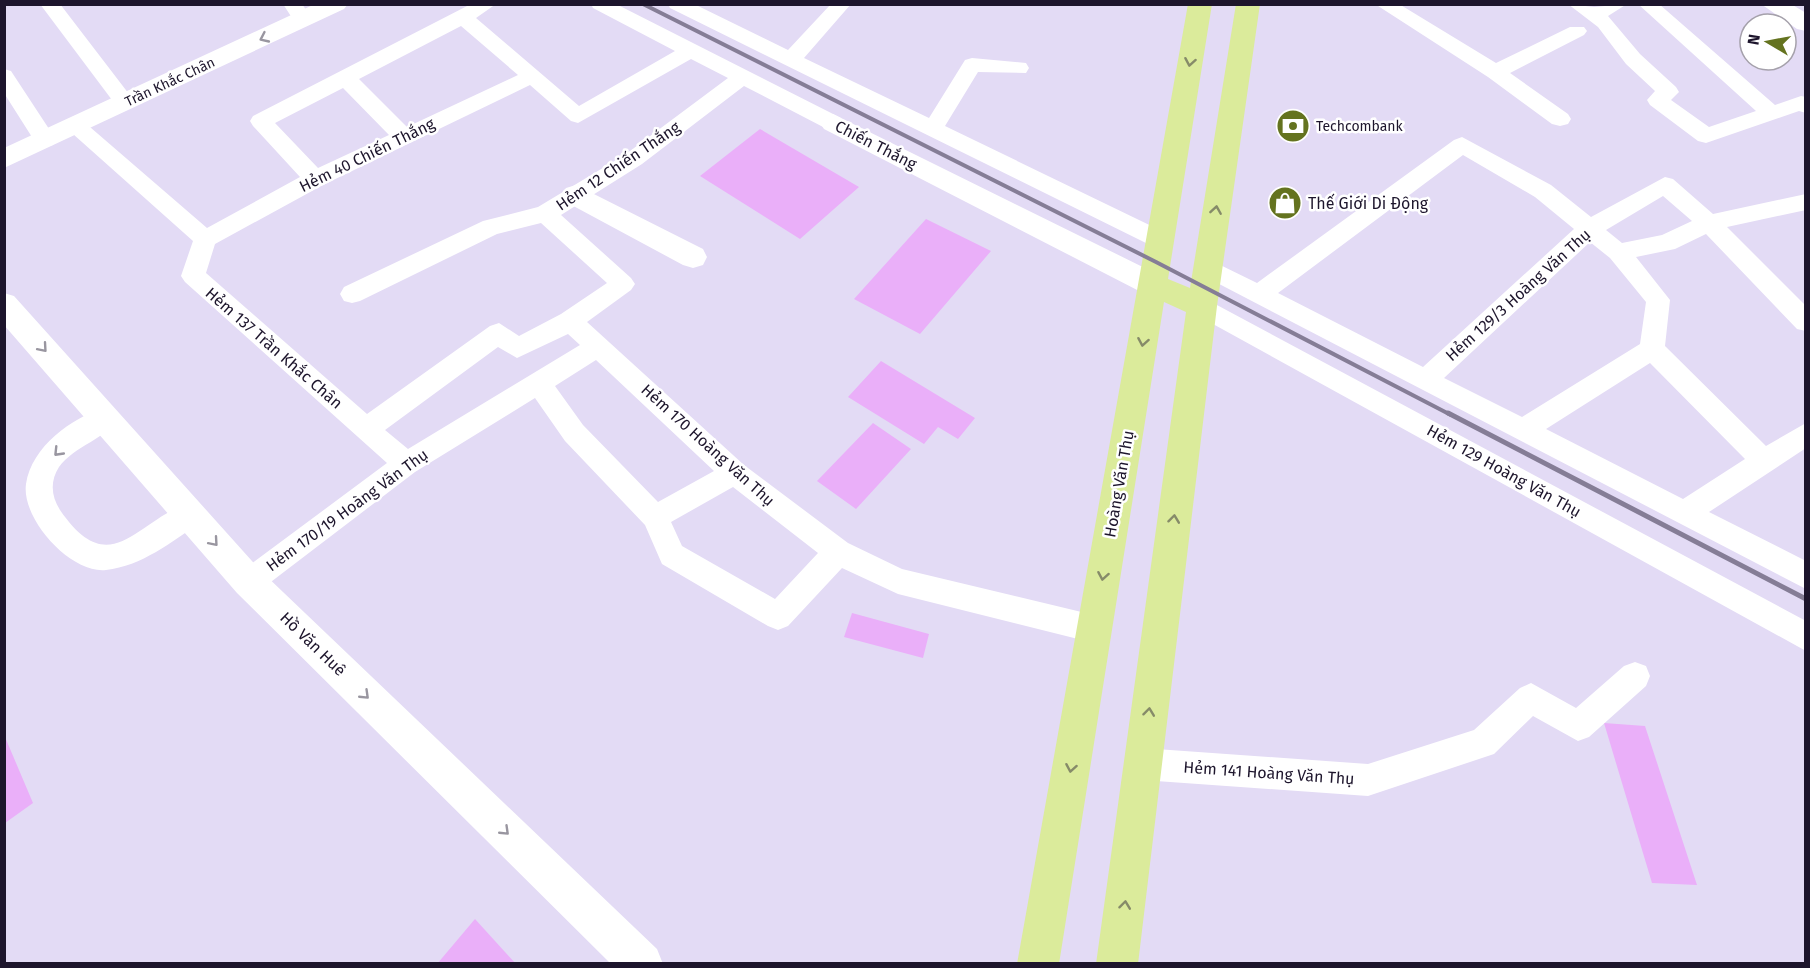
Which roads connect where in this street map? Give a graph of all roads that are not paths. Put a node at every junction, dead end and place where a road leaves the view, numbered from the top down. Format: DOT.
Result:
graph roads {
  1 [pos="336,4"];
  2 [pos="487,4"];
  3 [pos="600,4"];
  4 [pos="677,4"];
  5 [pos="842,4"];
  6 [pos="1200,4"];
  7 [pos="1248,4"];
  8 [pos="1384,4"];
  9 [pos="1618,4"];
  10 [pos="1647,4"];
  11 [pos="1773,4"];
  12 [pos="56,6"];
  13 [pos="1585,10"];
  14 [pos="298,12"];
  15 [pos="463,17"];
  16 [pos="1806,24"];
  17 [pos="1577,31"];
  18 [pos="691,51"];
  19 [pos="790,60"];
  20 [pos="1019,68"];
  21 [pos="1495,72"];
  22 [pos="4,75"];
  23 [pos="532,76"];
  24 [pos="743,77"];
  25 [pos="345,78"];
  26 [pos="125,103"];
  27 [pos="1806,106"];
  28 [pos="1771,113"];
  29 [pos="1560,119"];
  30 [pos="833,123"];
  31 [pos="75,126"];
  32 [pos="933,129"];
  33 [pos="404,137"];
  34 [pos="45,140"];
  35 [pos="4,159"];
  36 [pos="315,179"];
  37 [pos="576,195"];
  38 [pos="1806,202"];
  39 [pos="545,214"];
  40 [pos="1709,223"];
  41 [pos="1589,229"];
  42 [pos="205,239"];
  43 [pos="1160,240"];
  44 [pos="1618,252"];
  45 [pos="693,257"];
  46 [pos="1208,268"];
  47 [pos="1153,285"];
  48 [pos="352,294"];
  49 [pos="1259,294"];
  50 [pos="1202,306"];
  51 [pos="8,312"];
  52 [pos="570,321"];
  53 [pos="1806,322"];
  54 [pos="599,346"];
  55 [pos="1652,349"];
  56 [pos="1425,380"];
  57 [pos="539,383"];
  58 [pos="105,417"];
  59 [pos="366,429"];
  60 [pos="1523,430"];
  61 [pos="1806,434"];
  62 [pos="1763,460"];
  63 [pos="406,464"];
  64 [pos="735,473"];
  65 [pos="1685,513"];
  66 [pos="190,514"];
  67 [pos="655,517"];
  68 [pos="838,552"];
  69 [pos="1806,576"];
  70 [pos="249,582"];
  71 [pos="1094,629"];
  72 [pos="1806,637"];
  73 [pos="1635,676"];
  74 [pos="1142,764"];
  75 [pos="642,963"];
  76 [pos="1038,963"];
  77 [pos="1117,963"];
  1 -- 14 [label="street, Trần Khắc Chân"];
  2 -- 15 [label="lane"];
  3 -- 18 [label="lane, Chiến Thắng"];
  4 -- 19 [label="lane"];
  5 -- 19 [label="lane"];
  6 -- 43 [label="main road, Hoàng Văn Thụ, one-way"];
  46 -- 7 [label="main road, one-way"];
  8 -- 21 [label="lane"];
  9 -- 13 [label="lane"];
  10 -- 28 [label="lane"];
  11 -- 16 [label="street"];
  12 -- 26 [label="lane"];
  13 -- 28 [label="lane"];
  14 -- 26 [label="street, Trần Khắc Chân, one-way"];
  15 -- 23 [label="lane"];
  15 -- 25 [label="lane"];
  17 -- 21 [label="lane"];
  18 -- 23 [label="lane"];
  18 -- 24 [label="lane, Chiến Thắng"];
  19 -- 32 [label="lane"];
  20 -- 32 [label="lane"];
  21 -- 29 [label="lane"];
  22 -- 34 [label="lane"];
  23 -- 33 [label="lane, Hẻm 40 Chiến Thắng"];
  24 -- 30 [label="lane, Chiến Thắng"];
  24 -- 37 [label="lane, Hẻm 12 Chiến Thắng"];
  25 -- 33 [label="lane"];
  25 -- 36 [label="lane"];
  26 -- 31 [label="street, Trần Khắc Chân"];
  27 -- 28 [label="lane"];
  30 -- 47 [label="street, Chiến Thắng"];
  31 -- 34 [label="street, Trần Khắc Chân"];
  31 -- 42 [label="lane"];
  32 -- 43 [label="lane"];
  33 -- 36 [label="lane, Hẻm 40 Chiến Thắng"];
  34 -- 35 [label="street, Trần Khắc Chân"];
  36 -- 42 [label="lane, Hẻm 40 Chiến Thắng"];
  37 -- 39 [label="lane, Hẻm 12 Chiến Thắng"];
  37 -- 45 [label="street"];
  38 -- 40 [label="lane"];
  39 -- 48 [label="lane, Hẻm 12 Chiến Thắng"];
  39 -- 52 [label="lane"];
  40 -- 41 [label="lane, Hẻm 129/3 Hoàng Văn Thụ"];
  40 -- 44 [label="lane"];
  40 -- 53 [label="lane"];
  41 -- 44 [label="lane"];
  41 -- 49 [label="lane"];
  41 -- 56 [label="lane, Hẻm 129/3 Hoàng Văn Thụ"];
  42 -- 59 [label="lane, Hẻm 137 Trần Khắc Chân"];
  43 -- 46 [label="main road"];
  43 -- 47 [label="main road, Hoàng Văn Thụ"];
  44 -- 55 [label="lane"];
  46 -- 49 [label="lane"];
  46 -- 50 [label="main road"];
  47 -- 50 [label="main road"];
  47 -- 71 [label="main road, Hoàng Văn Thụ, one-way"];
  49 -- 56 [label="lane"];
  50 -- 72 [label="lane, Hẻm 129 Hoàng Văn Thụ"];
  74 -- 50 [label="main road, one-way"];
  51 -- 58 [label="street, Hồ Văn Huê, one-way"];
  52 -- 54 [label="lane, Hẻm 170 Hoàng Văn Thụ"];
  52 -- 59 [label="lane"];
  54 -- 57 [label="lane, Hẻm 170/19 Hoàng Văn Thụ"];
  54 -- 64 [label="lane, Hẻm 170 Hoàng Văn Thụ"];
  55 -- 60 [label="lane"];
  55 -- 62 [label="lane"];
  56 -- 60 [label="lane"];
  57 -- 63 [label="lane, Hẻm 170/19 Hoàng Văn Thụ"];
  57 -- 67 [label="lane"];
  58 -- 66 [label="street, Hồ Văn Huê"];
  58 -- 66 [label="lane, one-way"];
  59 -- 63 [label="lane, Hẻm 137 Trần Khắc Chân"];
  60 -- 65 [label="lane"];
  61 -- 62 [label="lane"];
  62 -- 65 [label="lane"];
  63 -- 70 [label="lane, Hẻm 170/19 Hoàng Văn Thụ"];
  64 -- 67 [label="lane"];
  64 -- 68 [label="lane, Hẻm 170 Hoàng Văn Thụ"];
  65 -- 69 [label="lane"];
  66 -- 70 [label="street, Hồ Văn Huê, one-way"];
  67 -- 68 [label="lane"];
  68 -- 71 [label="lane, Hẻm 170 Hoàng Văn Thụ"];
  70 -- 75 [label="street, Hồ Văn Huê, one-way"];
  71 -- 76 [label="main road, Hoàng Văn Thụ, one-way"];
  73 -- 74 [label="lane, Hẻm 141 Hoàng Văn Thụ"];
  77 -- 74 [label="main road, one-way"];
}
